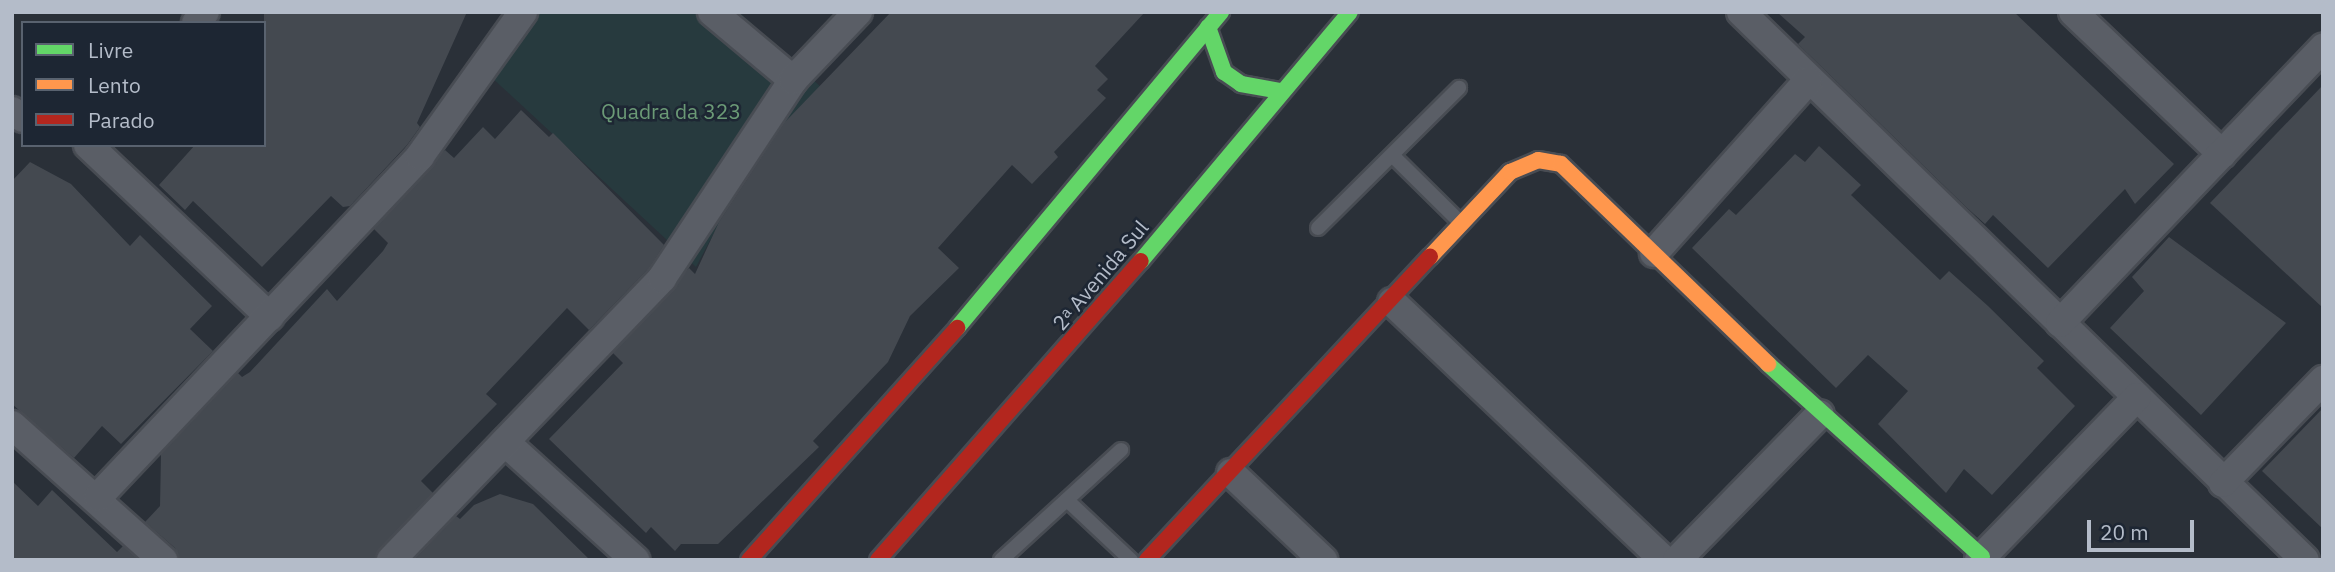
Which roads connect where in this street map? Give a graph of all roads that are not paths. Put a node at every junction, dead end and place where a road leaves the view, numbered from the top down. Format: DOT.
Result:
graph roads {
  1 [pos="523,12"];
  2 [pos="712,12"];
  3 [pos="858,12"];
  4 [pos="1221,12"];
  5 [pos="1350,12"];
  6 [pos="1741,12"];
  7 [pos="2073,12"];
  8 [pos="1208,27"];
  9 [pos="2323,48"];
  10 [pos="793,80"];
  11 [pos="1808,81"];
  12 [pos="1459,88"];
  13 [pos="1279,91"];
  14 [pos="90,147"];
  15 [pos="2222,153"];
  16 [pos="1394,157"];
  17 [pos="1462,225"];
  18 [pos="1318,228"];
  19 [pos="1654,253"];
  20 [pos="1392,302"];
  21 [pos="270,317"];
  22 [pos="2060,323"];
  23 [pos="2323,380"];
  24 [pos="2137,397"];
  25 [pos="1820,414"];
  26 [pos="12,425"];
  27 [pos="505,442"];
  28 [pos="1121,450"];
  29 [pos="1231,473"];
  30 [pos="2223,483"];
  31 [pos="98,497"];
  32 [pos="1068,500"];
  33 [pos="1980,558"];
  34 [pos="163,560"];
  35 [pos="391,560"];
  36 [pos="635,560"];
  37 [pos="749,560"];
  38 [pos="878,560"];
  39 [pos="1001,560"];
  40 [pos="1131,560"];
  41 [pos="1147,560"];
  42 [pos="1323,560"];
  43 [pos="1664,560"];
  44 [pos="1677,560"];
  45 [pos="2305,560"];
  1 -- 21 [label="street"];
  2 -- 10 [label="street"];
  3 -- 10 [label="street"];
  4 -- 8 [label="street"];
  5 -- 13 [label="street, 2ᵃ Avenida Sul"];
  6 -- 11 [label="street"];
  7 -- 15 [label="street"];
  8 -- 13 [label="street"];
  8 -- 37 [label="street"];
  9 -- 15 [label="street"];
  10 -- 27 [label="street"];
  11 -- 19 [label="street"];
  11 -- 22 [label="street"];
  12 -- 16 [label="lane"];
  13 -- 38 [label="street, 2ᵃ Avenida Sul"];
  14 -- 21 [label="street"];
  15 -- 22 [label="street"];
  16 -- 17 [label="lane"];
  16 -- 18 [label="lane"];
  17 -- 19 [label="street"];
  17 -- 20 [label="street"];
  19 -- 25 [label="street"];
  20 -- 29 [label="street"];
  20 -- 43 [label="street"];
  21 -- 31 [label="street"];
  22 -- 24 [label="street"];
  23 -- 30 [label="street"];
  24 -- 30 [label="street"];
  24 -- 33 [label="street"];
  25 -- 33 [label="street"];
  25 -- 44 [label="street"];
  26 -- 31 [label="street"];
  27 -- 35 [label="street"];
  27 -- 36 [label="street"];
  28 -- 32 [label="lane"];
  29 -- 41 [label="street"];
  29 -- 42 [label="street"];
  30 -- 45 [label="street"];
  31 -- 34 [label="street"];
  32 -- 39 [label="lane"];
  32 -- 40 [label="lane"];
}
